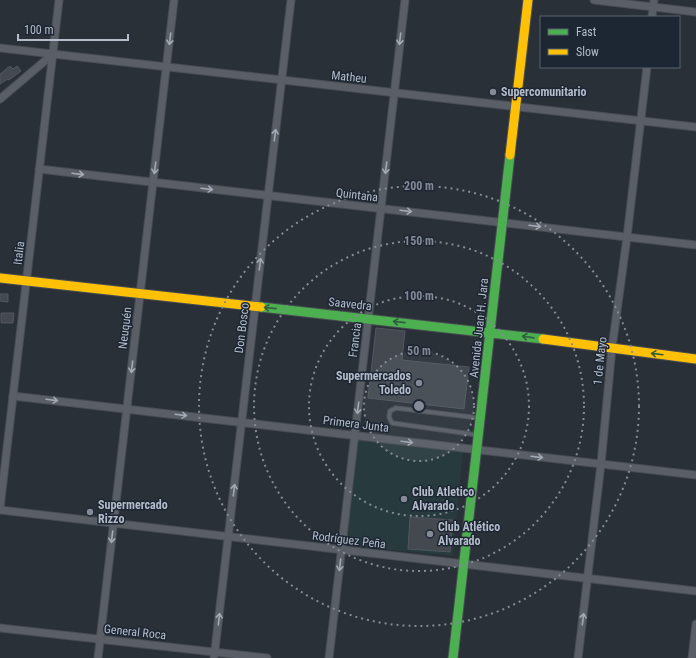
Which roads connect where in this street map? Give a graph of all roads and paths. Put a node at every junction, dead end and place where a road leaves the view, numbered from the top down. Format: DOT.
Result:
graph roads {
  1 [pos="59,0"];
  2 [pos="174,0"];
  3 [pos="291,0"];
  4 [pos="405,0"];
  5 [pos="528,0"];
  6 [pos="594,0"];
  7 [pos="654,3"];
  8 [pos="696,12"];
  9 [pos="652,16"];
  10 [pos="0,48"];
  11 [pos="53,54"];
  12 [pos="166,67"];
  13 [pos="647,68"];
  14 [pos="281,80"];
  15 [pos="394,93"];
  16 [pos="0,99"];
  17 [pos="516,107"];
  18 [pos="640,121"];
  19 [pos="696,127"];
  20 [pos="39,169"];
  21 [pos="153,182"];
  22 [pos="268,196"];
  23 [pos="381,209"];
  24 [pos="502,222"];
  25 [pos="627,237"];
  26 [pos="696,245"];
  27 [pos="0,278"];
  28 [pos="26,281"];
  29 [pos="140,294"];
  30 [pos="255,306"];
  31 [pos="368,318"];
  32 [pos="490,332"];
  33 [pos="612,348"];
  34 [pos="696,358"];
  35 [pos="13,396"];
  36 [pos="127,409"];
  37 [pos="480,419"];
  38 [pos="242,422"];
  39 [pos="355,435"];
  40 [pos="479,436"];
  41 [pos="477,450"];
  42 [pos="601,464"];
  43 [pos="696,475"];
  44 [pos="0,509"];
  45 [pos="114,524"];
  46 [pos="228,537"];
  47 [pos="342,550"];
  48 [pos="464,564"];
  49 [pos="588,578"];
  50 [pos="696,590"];
  51 [pos="696,624"];
  52 [pos="0,628"];
  53 [pos="100,639"];
  54 [pos="215,655"];
  55 [pos="98,658"];
  56 [pos="267,658"];
  57 [pos="329,658"];
  58 [pos="454,658"];
  59 [pos="578,658"];
  60 [pos="692,658"];
  1 -- 11 [label="street, Italia"];
  2 -- 12 [label="street, Neuquén, one-way"];
  3 -- 14 [label="street, Don Bosco"];
  4 -- 15 [label="street, Francia, one-way"];
  5 -- 17 [label="street, Avenida Juan H. Jara"];
  6 -- 7 [label="street"];
  7 -- 8 [label="street"];
  7 -- 9 [label="street"];
  10 -- 11 [label="street, Matheu"];
  11 -- 12 [label="street, Matheu"];
  11 -- 16 [label="street"];
  11 -- 20 [label="street, Italia"];
  12 -- 14 [label="street, Matheu"];
  12 -- 21 [label="street, Neuquén, one-way"];
  13 -- 18 [label="street, 1 de Mayo"];
  14 -- 15 [label="street, Matheu"];
  22 -- 14 [label="street, Don Bosco, one-way"];
  15 -- 17 [label="street, Matheu"];
  15 -- 23 [label="street, Francia, one-way"];
  17 -- 18 [label="street, Matheu"];
  17 -- 24 [label="street, Avenida Juan H. Jara"];
  18 -- 19 [label="street, Matheu"];
  18 -- 25 [label="street, 1 de Mayo"];
  20 -- 21 [label="street, Quintana, one-way"];
  20 -- 28 [label="street, Italia"];
  21 -- 22 [label="street, Quintana, one-way"];
  21 -- 29 [label="street, Neuquén"];
  22 -- 23 [label="street, Quintana"];
  30 -- 22 [label="street, Don Bosco, one-way"];
  23 -- 24 [label="street, Quintana, one-way"];
  23 -- 31 [label="street, Francia"];
  24 -- 25 [label="street, Quintana, one-way"];
  24 -- 32 [label="street, Avenida Juan H. Jara"];
  25 -- 26 [label="street, Quintana"];
  25 -- 33 [label="street, 1 de Mayo"];
  27 -- 28 [label="street, Saavedra"];
  28 -- 29 [label="street, Saavedra"];
  28 -- 35 [label="street, Italia"];
  29 -- 30 [label="street, Saavedra"];
  29 -- 36 [label="street, Neuquén, one-way"];
  31 -- 30 [label="street, Saavedra, one-way"];
  30 -- 38 [label="street, Don Bosco"];
  32 -- 31 [label="street, Saavedra, one-way"];
  31 -- 39 [label="street, Francia, one-way"];
  33 -- 32 [label="street, Saavedra, one-way"];
  32 -- 37 [label="street, Avenida Juan H. Jara"];
  34 -- 33 [label="street, Saavedra, one-way"];
  33 -- 42 [label="street, 1 de Mayo"];
  35 -- 36 [label="street, Primera Junta, one-way"];
  35 -- 44 [label="street, Italia"];
  36 -- 38 [label="street, Primera Junta, one-way"];
  36 -- 45 [label="street, Neuquén"];
  37 -- 40 [label="street, Avenida Juan H. Jara"];
  37 -- 40 [label="lane"];
  38 -- 39 [label="street, Primera Junta"];
  46 -- 38 [label="street, Don Bosco, one-way"];
  39 -- 41 [label="street, Primera Junta, one-way"];
  39 -- 47 [label="street, Francia"];
  40 -- 41 [label="street, Avenida Juan H. Jara"];
  41 -- 42 [label="street, Primera Junta, one-way"];
  41 -- 48 [label="street, Avenida Juan H. Jara"];
  42 -- 43 [label="street, Primera Junta"];
  42 -- 49 [label="street, 1 de Mayo"];
  44 -- 45 [label="street, Rodríguez Peña"];
  45 -- 46 [label="street, Rodríguez Peña"];
  45 -- 53 [label="street, Neuquén, one-way"];
  46 -- 47 [label="street, Rodríguez Peña"];
  54 -- 46 [label="street, Don Bosco, one-way"];
  47 -- 48 [label="street, Rodríguez Peña"];
  47 -- 57 [label="street, Francia, one-way"];
  48 -- 49 [label="street, Rodríguez Peña"];
  48 -- 58 [label="street, Avenida Juan H. Jara"];
  49 -- 50 [label="street, Rodríguez Peña"];
  59 -- 49 [label="street, 1 de Mayo, one-way"];
  51 -- 60 [label="street"];
  52 -- 53 [label="street, General Roca"];
  53 -- 54 [label="street, General Roca"];
  53 -- 55 [label="street, Neuquén"];
  54 -- 56 [label="street, General Roca"];
}
